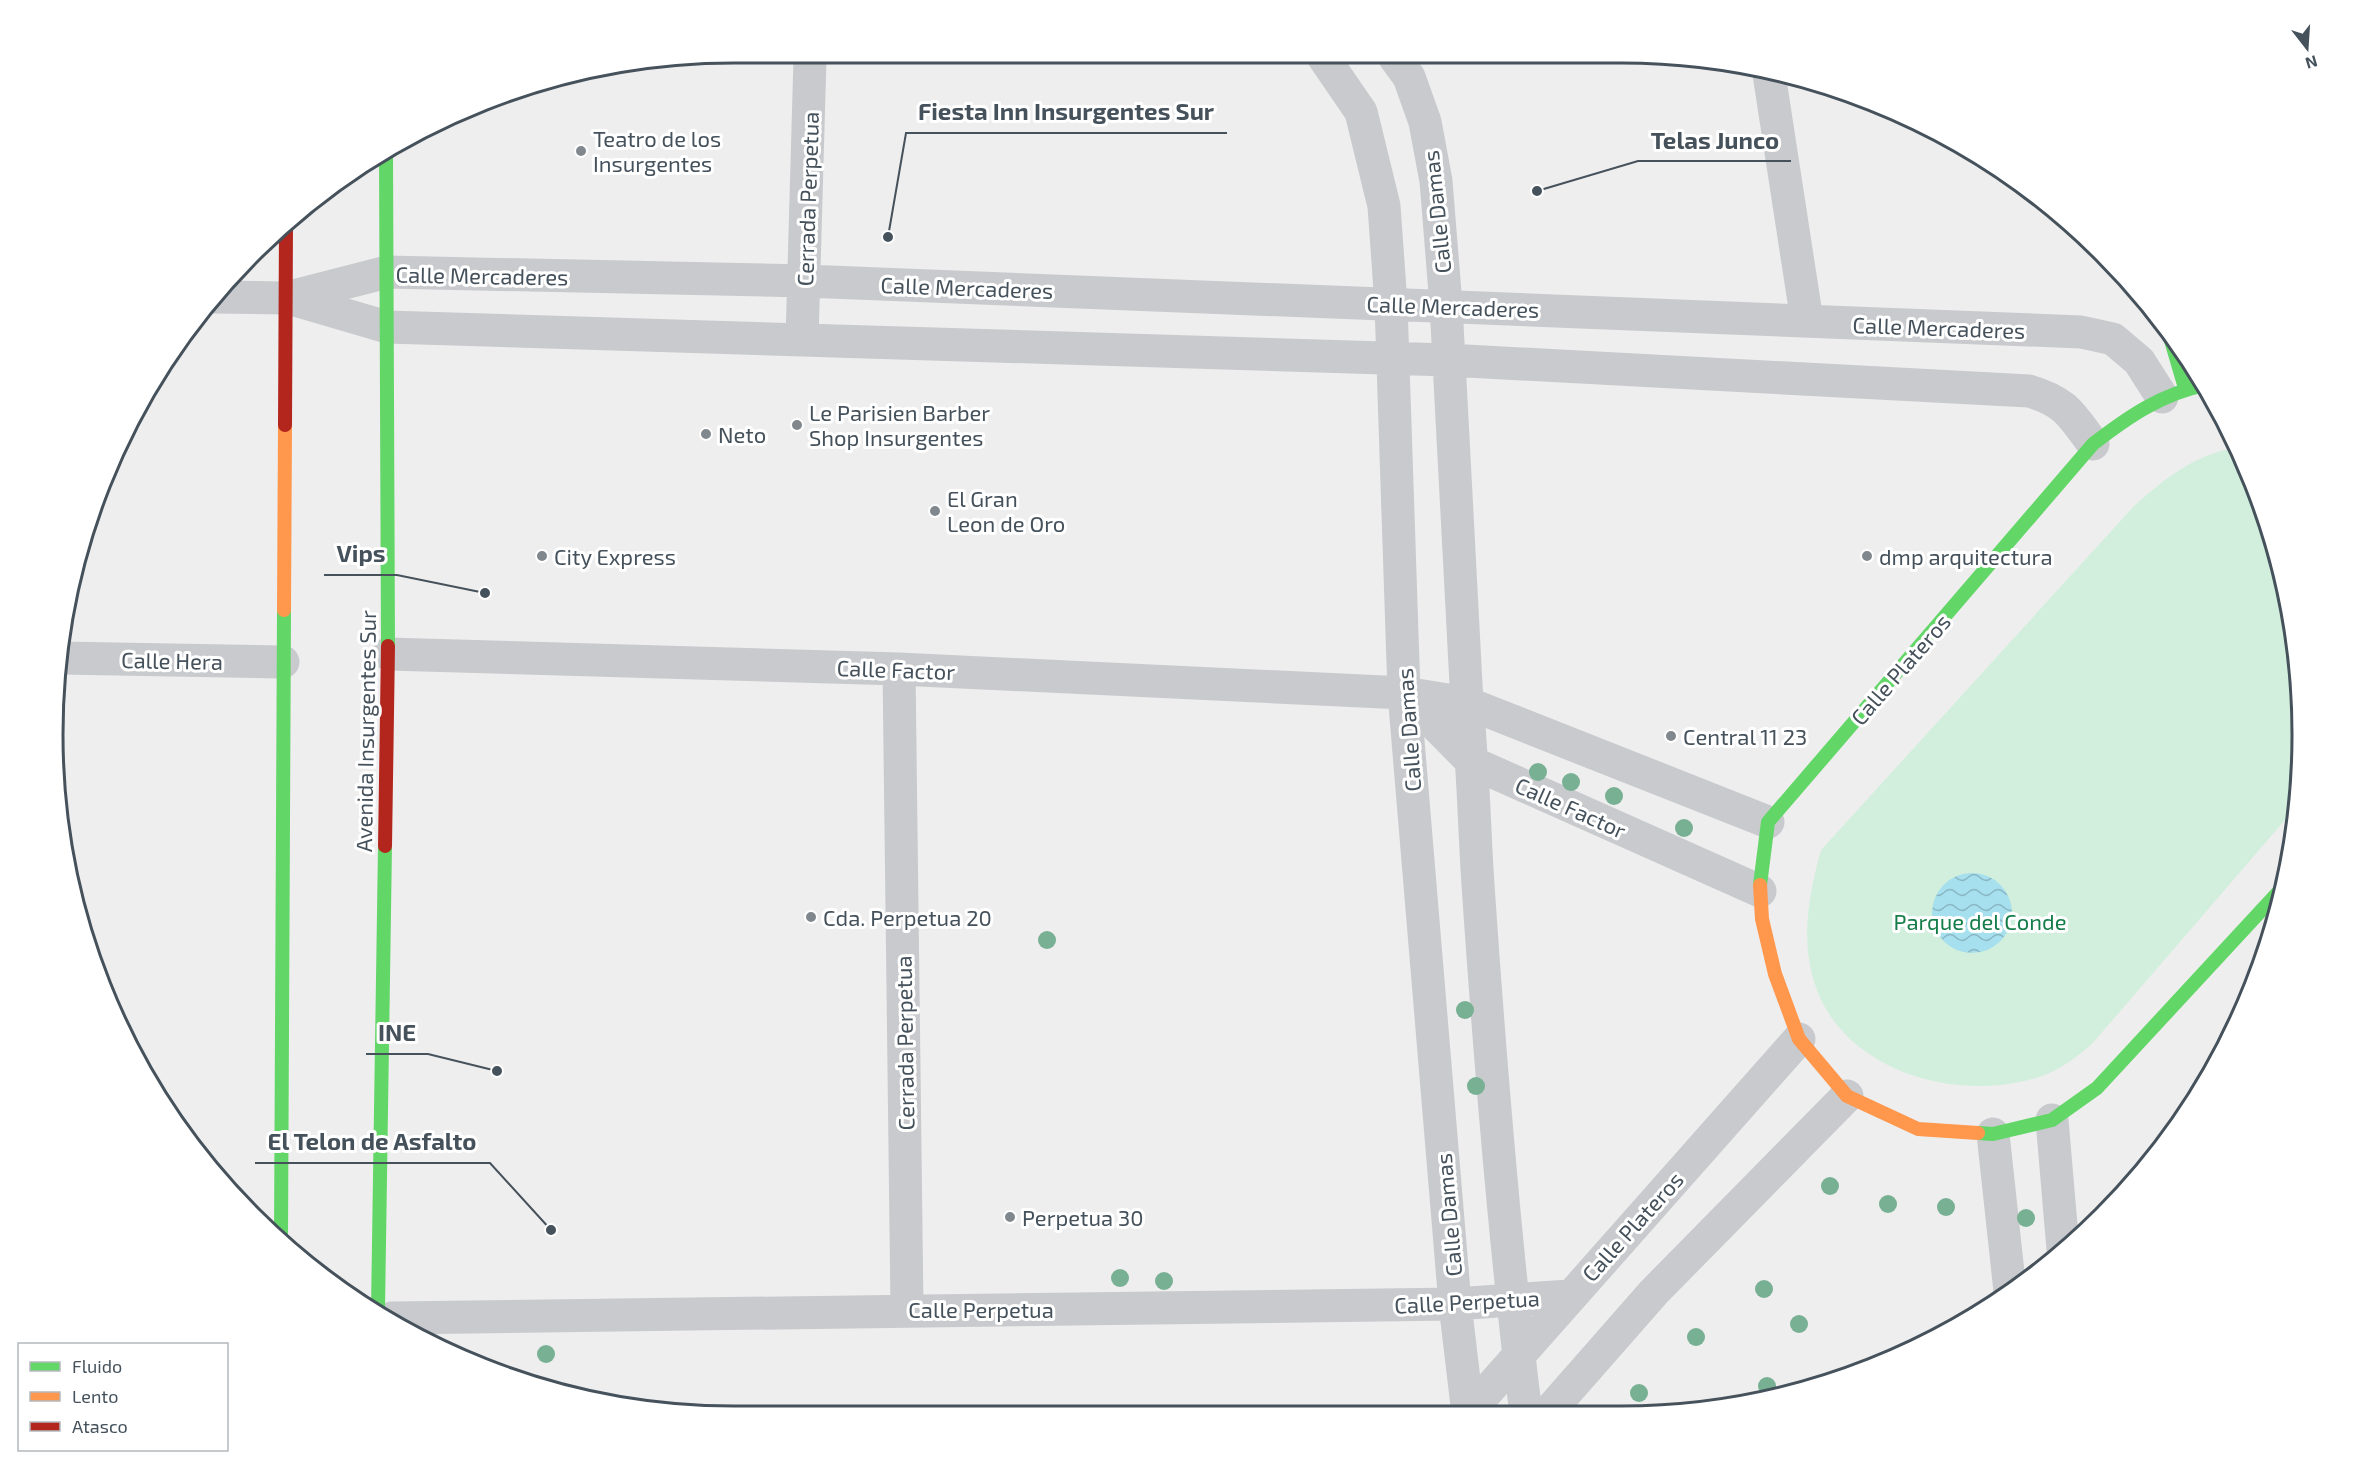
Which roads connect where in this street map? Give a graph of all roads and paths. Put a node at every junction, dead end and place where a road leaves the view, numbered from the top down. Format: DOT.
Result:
graph roads {
  1 [pos="810,63"];
  2 [pos="1327,63"];
  3 [pos="1399,63"];
  4 [pos="1770,80"];
  5 [pos="386,161"];
  6 [pos="286,236"];
  7 [pos="387,272"];
  8 [pos="805,281"];
  9 [pos="226,297"];
  10 [pos="286,298"];
  11 [pos="1391,304"];
  12 [pos="1446,305"];
  13 [pos="1807,321"];
  14 [pos="387,327"];
  15 [pos="802,340"];
  16 [pos="2171,350"];
  17 [pos="1393,358"];
  18 [pos="1448,360"];
  19 [pos="2195,387"];
  20 [pos="2174,392"];
  21 [pos="2094,444"];
  22 [pos="388,654"];
  23 [pos="68,658"];
  24 [pos="283,662"];
  25 [pos="899,669"];
  26 [pos="1404,693"];
  27 [pos="1467,703"];
  28 [pos="1473,763"];
  29 [pos="1768,822"];
  30 [pos="1760,891"];
  31 [pos="2271,900"];
  32 [pos="2264,907"];
  33 [pos="2268,911"];
  34 [pos="1799,1039"];
  35 [pos="1847,1096"];
  36 [pos="2052,1119"];
  37 [pos="1993,1134"];
  38 [pos="281,1229"];
  39 [pos="2062,1240"];
  40 [pos="2009,1282"];
  41 [pos="1569,1296"];
  42 [pos="1513,1300"];
  43 [pos="378,1303"];
  44 [pos="1455,1304"];
  45 [pos="907,1310"];
  46 [pos="402,1318"];
  47 [pos="1519,1358"];
  48 [pos="1467,1406"];
  49 [pos="1475,1406"];
  50 [pos="1525,1406"];
  51 [pos="1553,1406"];
  1 -- 8 [label="street, Cerrada Perpetua"];
  2 -- 11 [label="street, Calle Damas"];
  3 -- 12 [label="street, Calle Damas"];
  4 -- 13 [label="street"];
  5 -- 7 [label="main road, Avenida Insurgentes Sur"];
  6 -- 10 [label="main road"];
  7 -- 8 [label="street, Calle Mercaderes"];
  7 -- 10 [label="street, Calle Mercaderes"];
  7 -- 14 [label="main road, Avenida Insurgentes Sur"];
  8 -- 11 [label="street, Calle Mercaderes"];
  8 -- 15 [label="street, Cerrada Perpetua"];
  9 -- 10 [label="street"];
  10 -- 14 [label="street"];
  10 -- 24 [label="main road"];
  11 -- 12 [label="street, Calle Mercaderes"];
  11 -- 17 [label="street, Calle Damas"];
  12 -- 13 [label="street, Calle Mercaderes"];
  12 -- 18 [label="street, Calle Damas"];
  13 -- 20 [label="street, Calle Mercaderes"];
  14 -- 15 [label="street"];
  14 -- 22 [label="main road, Avenida Insurgentes Sur"];
  15 -- 17 [label="street"];
  16 -- 20 [label="main road"];
  17 -- 18 [label="street"];
  17 -- 26 [label="street, Calle Damas"];
  18 -- 21 [label="street"];
  18 -- 27 [label="street, Calle Damas"];
  19 -- 20 [label="main road, Calle Plateros"];
  20 -- 21 [label="main road, Calle Plateros"];
  21 -- 29 [label="main road, Calle Plateros"];
  22 -- 25 [label="street, Calle Factor"];
  22 -- 43 [label="main road, Avenida Insurgentes Sur"];
  23 -- 24 [label="street, Calle Hera"];
  24 -- 38 [label="main road"];
  25 -- 26 [label="street, Calle Factor"];
  25 -- 45 [label="street, Cerrada Perpetua"];
  26 -- 27 [label="street, Calle Factor"];
  26 -- 28 [label="street, Calle Factor"];
  26 -- 44 [label="street, Calle Damas"];
  27 -- 28 [label="street, Calle Damas"];
  27 -- 29 [label="street, Calle Factor"];
  28 -- 30 [label="street, Calle Factor"];
  28 -- 42 [label="street, Calle Damas"];
  29 -- 30 [label="main road"];
  30 -- 34 [label="main road"];
  31 -- 32 [label="main road"];
  32 -- 33 [label="main road"];
  32 -- 36 [label="main road"];
  34 -- 35 [label="main road"];
  34 -- 41 [label="street, Calle Plateros"];
  35 -- 37 [label="main road"];
  35 -- 51 [label="street"];
  36 -- 37 [label="main road"];
  36 -- 39 [label="street"];
  37 -- 40 [label="street"];
  41 -- 42 [label="street, Calle Perpetua"];
  41 -- 47 [label="street, Calle Plateros"];
  42 -- 44 [label="street, Calle Perpetua"];
  42 -- 47 [label="street, Calle Damas"];
  44 -- 45 [label="street, Calle Perpetua"];
  44 -- 48 [label="street, Calle Damas"];
  45 -- 46 [label="street, Calle Perpetua"];
  47 -- 49 [label="street, Calle Plateros"];
  47 -- 50 [label="street, Calle Damas"];
}
